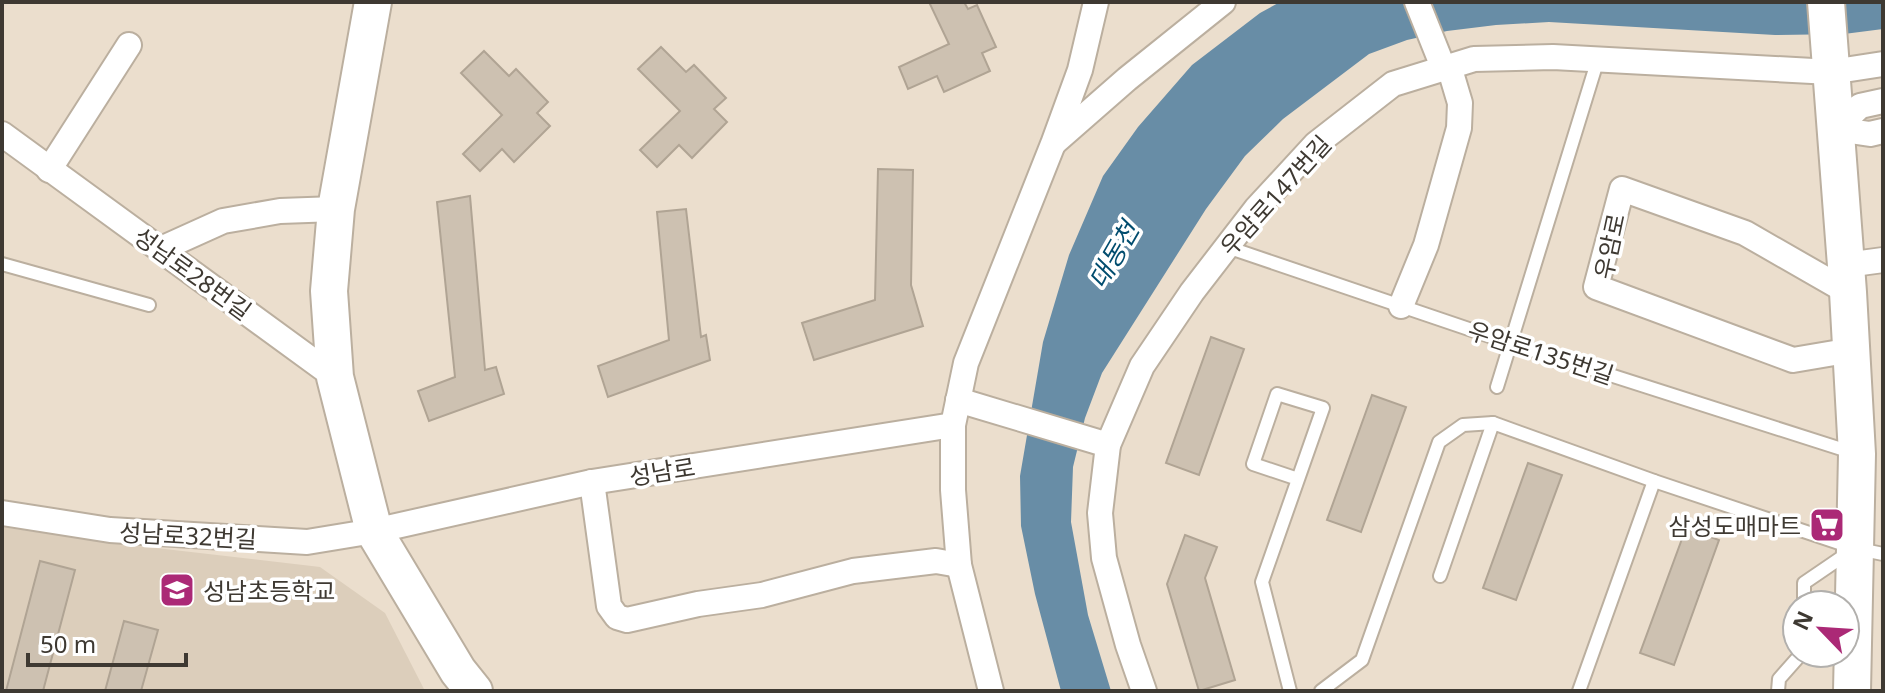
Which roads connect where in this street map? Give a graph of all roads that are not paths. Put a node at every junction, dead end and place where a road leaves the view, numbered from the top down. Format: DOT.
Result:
graph roads {
  1 [pos="373,2"];
  2 [pos="1096,2"];
  3 [pos="1223,2"];
  4 [pos="1417,2"];
  5 [pos="1826,2"];
  6 [pos="129,45"];
  7 [pos="1598,59"];
  8 [pos="1444,64"];
  9 [pos="1883,64"];
  10 [pos="1831,72"];
  11 [pos="1883,101"];
  12 [pos="1836,129"];
  13 [pos="1883,131"];
  14 [pos="2,134"];
  15 [pos="1053,144"];
  16 [pos="49,170"];
  17 [pos="336,209"];
  18 [pos="1227,247"];
  19 [pos="161,249"];
  20 [pos="1883,260"];
  21 [pos="2,264"];
  22 [pos="1847,279"];
  23 [pos="149,305"];
  24 [pos="1401,306"];
  25 [pos="1510,343"];
  26 [pos="1852,350"];
  27 [pos="335,377"];
  28 [pos="1497,387"];
  29 [pos="958,400"];
  30 [pos="1493,423"];
  31 [pos="953,425"];
  32 [pos="1108,445"];
  33 [pos="1857,454"];
  34 [pos="1298,479"];
  35 [pos="1654,481"];
  36 [pos="592,482"];
  37 [pos="2,513"];
  38 [pos="374,531"];
  39 [pos="1868,551"];
  40 [pos="959,565"];
  41 [pos="1440,576"];
  42 [pos="1804,589"];
  43 [pos="1788,669"];
  44 [pos="474,691"];
  45 [pos="991,691"];
  46 [pos="1144,691"];
  47 [pos="1290,691"];
  48 [pos="1321,691"];
  49 [pos="1579,691"];
  50 [pos="1778,691"];
  51 [pos="1851,691"];
  52 [pos="1858,691"];
  1 -- 17 [label="main road"];
  2 -- 15 [label="street"];
  3 -- 15 [label="street"];
  4 -- 8 [label="street"];
  5 -- 10 [label="main road"];
  6 -- 16 [label="street"];
  7 -- 8 [label="street, 우암로147번길"];
  7 -- 10 [label="street, 우암로147번길"];
  7 -- 25 [label="lane"];
  8 -- 18 [label="street, 우암로147번길"];
  8 -- 24 [label="street"];
  9 -- 10 [label="street, 우암로147번길"];
  10 -- 12 [label="main road"];
  11 -- 12 [label="street"];
  12 -- 13 [label="street"];
  12 -- 22 [label="main road"];
  14 -- 16 [label="street, 성남로28번길"];
  15 -- 29 [label="street"];
  16 -- 19 [label="street, 성남로28번길"];
  17 -- 19 [label="street"];
  17 -- 27 [label="main road"];
  18 -- 24 [label="lane, 우암로135번길"];
  18 -- 32 [label="street, 우암로147번길"];
  19 -- 27 [label="street, 성남로28번길"];
  20 -- 22 [label="street"];
  21 -- 23 [label="lane"];
  22 -- 26 [label="main road"];
  22 -- 26 [label="street, 우암로"];
  24 -- 25 [label="lane, 우암로135번길"];
  25 -- 28 [label="lane"];
  25 -- 33 [label="lane, 우암로135번길"];
  26 -- 33 [label="main road"];
  27 -- 38 [label="main road"];
  29 -- 31 [label="street"];
  29 -- 32 [label="street"];
  30 -- 35 [label="lane"];
  30 -- 41 [label="lane"];
  30 -- 48 [label="lane"];
  31 -- 36 [label="street, 성남로"];
  31 -- 40 [label="street"];
  32 -- 46 [label="street, 우암로147번길"];
  33 -- 39 [label="main road"];
  34 -- 34 [label="lane"];
  34 -- 47 [label="lane"];
  35 -- 39 [label="lane"];
  35 -- 49 [label="lane"];
  36 -- 38 [label="street, 성남로"];
  36 -- 40 [label="street"];
  37 -- 38 [label="street, 성남로32번길"];
  38 -- 44 [label="main road"];
  39 -- 42 [label="lane"];
  39 -- 51 [label="main road"];
  40 -- 45 [label="street"];
  43 -- 50 [label="lane"];
  51 -- 52 [label="lane"];
}
